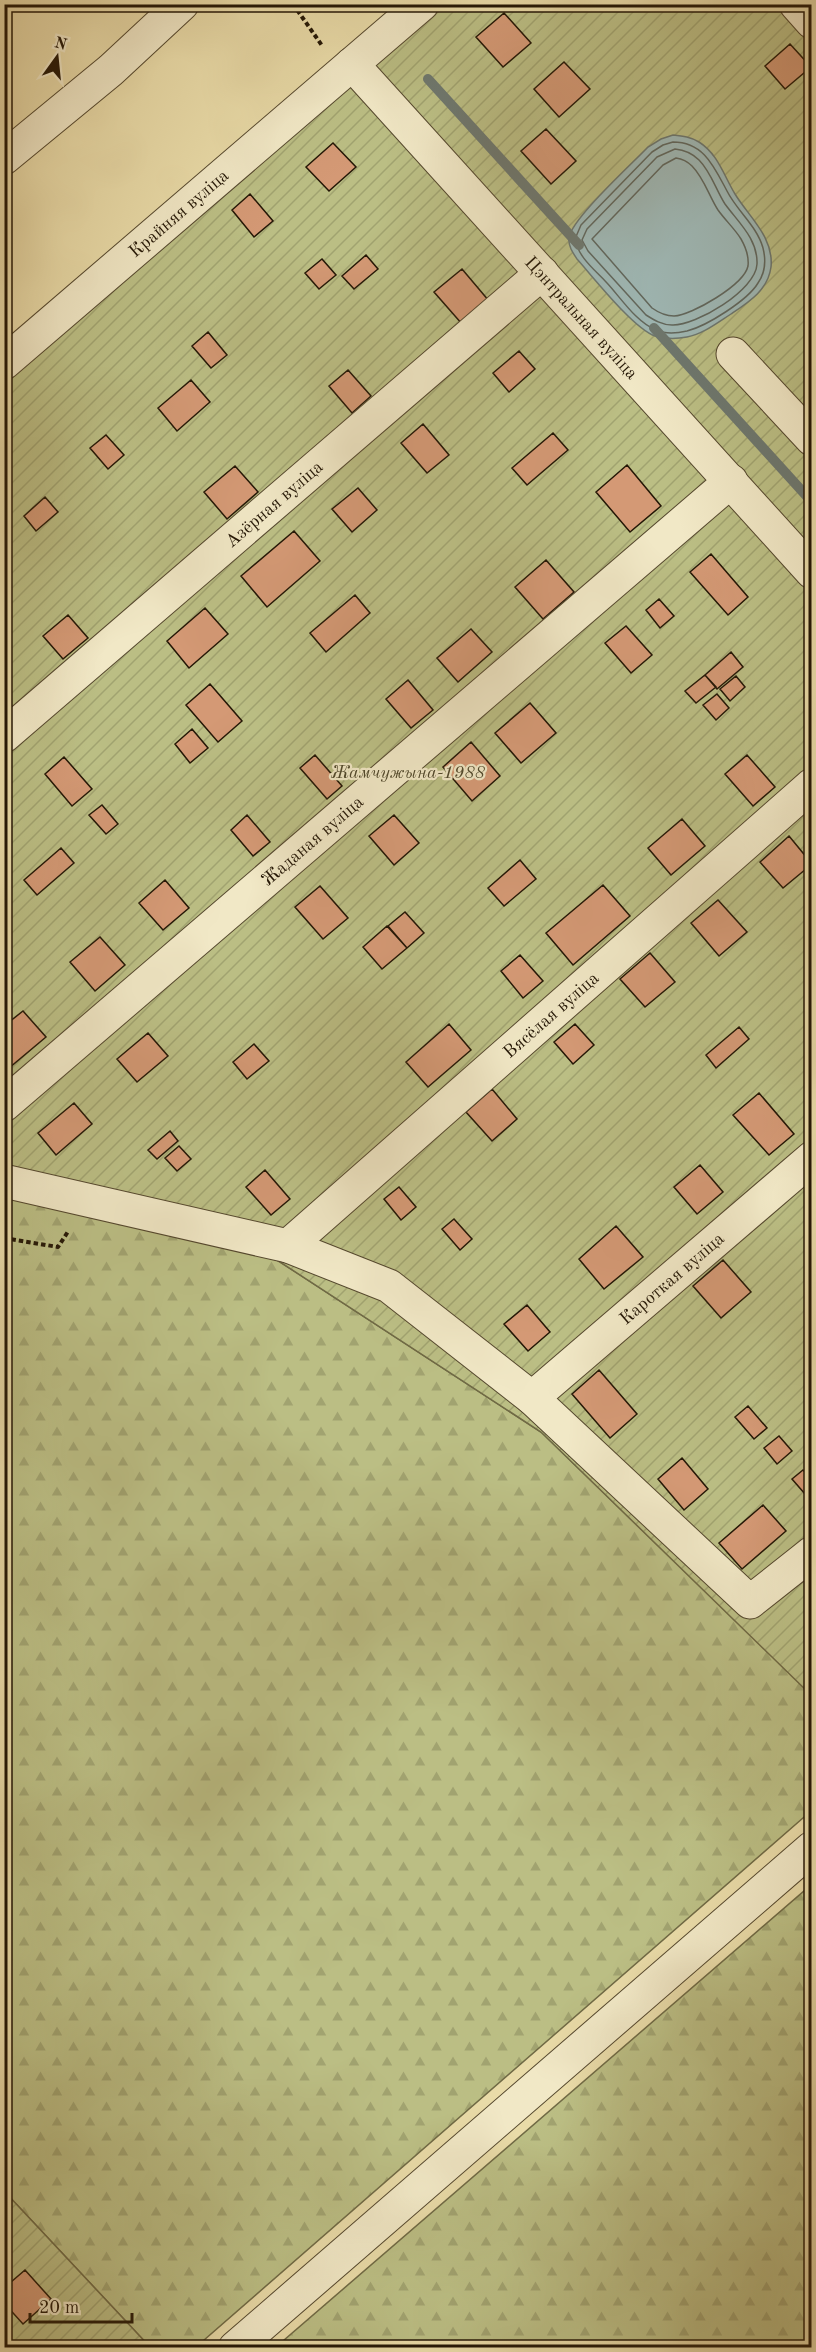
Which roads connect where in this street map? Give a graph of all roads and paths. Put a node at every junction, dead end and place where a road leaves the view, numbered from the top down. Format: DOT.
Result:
graph roads {
  1 [pos="182,4"];
  2 [pos="293,4"];
  3 [pos="422,4"];
  4 [pos="796,4"];
  5 [pos="812,22"];
  6 [pos="346,68"];
  7 [pos="4,158"];
  8 [pos="542,273"];
  9 [pos="733,354"];
  10 [pos="4,363"];
  11 [pos="812,439"];
  12 [pos="731,481"];
  13 [pos="812,572"];
  14 [pos="4,736"];
  15 [pos="812,785"];
  16 [pos="4,1105"];
  17 [pos="812,1158"];
  18 [pos="4,1181"];
  19 [pos="4,1238"];
  20 [pos="288,1246"];
  21 [pos="58,1247"];
  22 [pos="532,1398"];
  23 [pos="812,1553"];
  24 [pos="812,1848"];
  25 [pos="235,2348"];
  1 -- 7 [label="street"];
  2 -- 6 [label="path"];
  3 -- 6 [label="street, Крайняя вуліца"];
  4 -- 5 [label="street"];
  6 -- 8 [label="street, Цэнтральная вуліца"];
  6 -- 10 [label="street, Крайняя вуліца"];
  8 -- 12 [label="street, Цэнтральная вуліца"];
  8 -- 14 [label="street, Азёрная вуліца"];
  9 -- 11 [label="street"];
  12 -- 13 [label="street, Цэнтральная вуліца"];
  12 -- 16 [label="street, Жаданая вуліца"];
  15 -- 20 [label="street, Вясёлая вуліца"];
  17 -- 22 [label="street, Кароткая вуліца"];
  18 -- 20 [label="street"];
  19 -- 21 [label="path"];
  20 -- 22 [label="street"];
  22 -- 23 [label="street"];
  24 -- 25 [label="street"];
}
